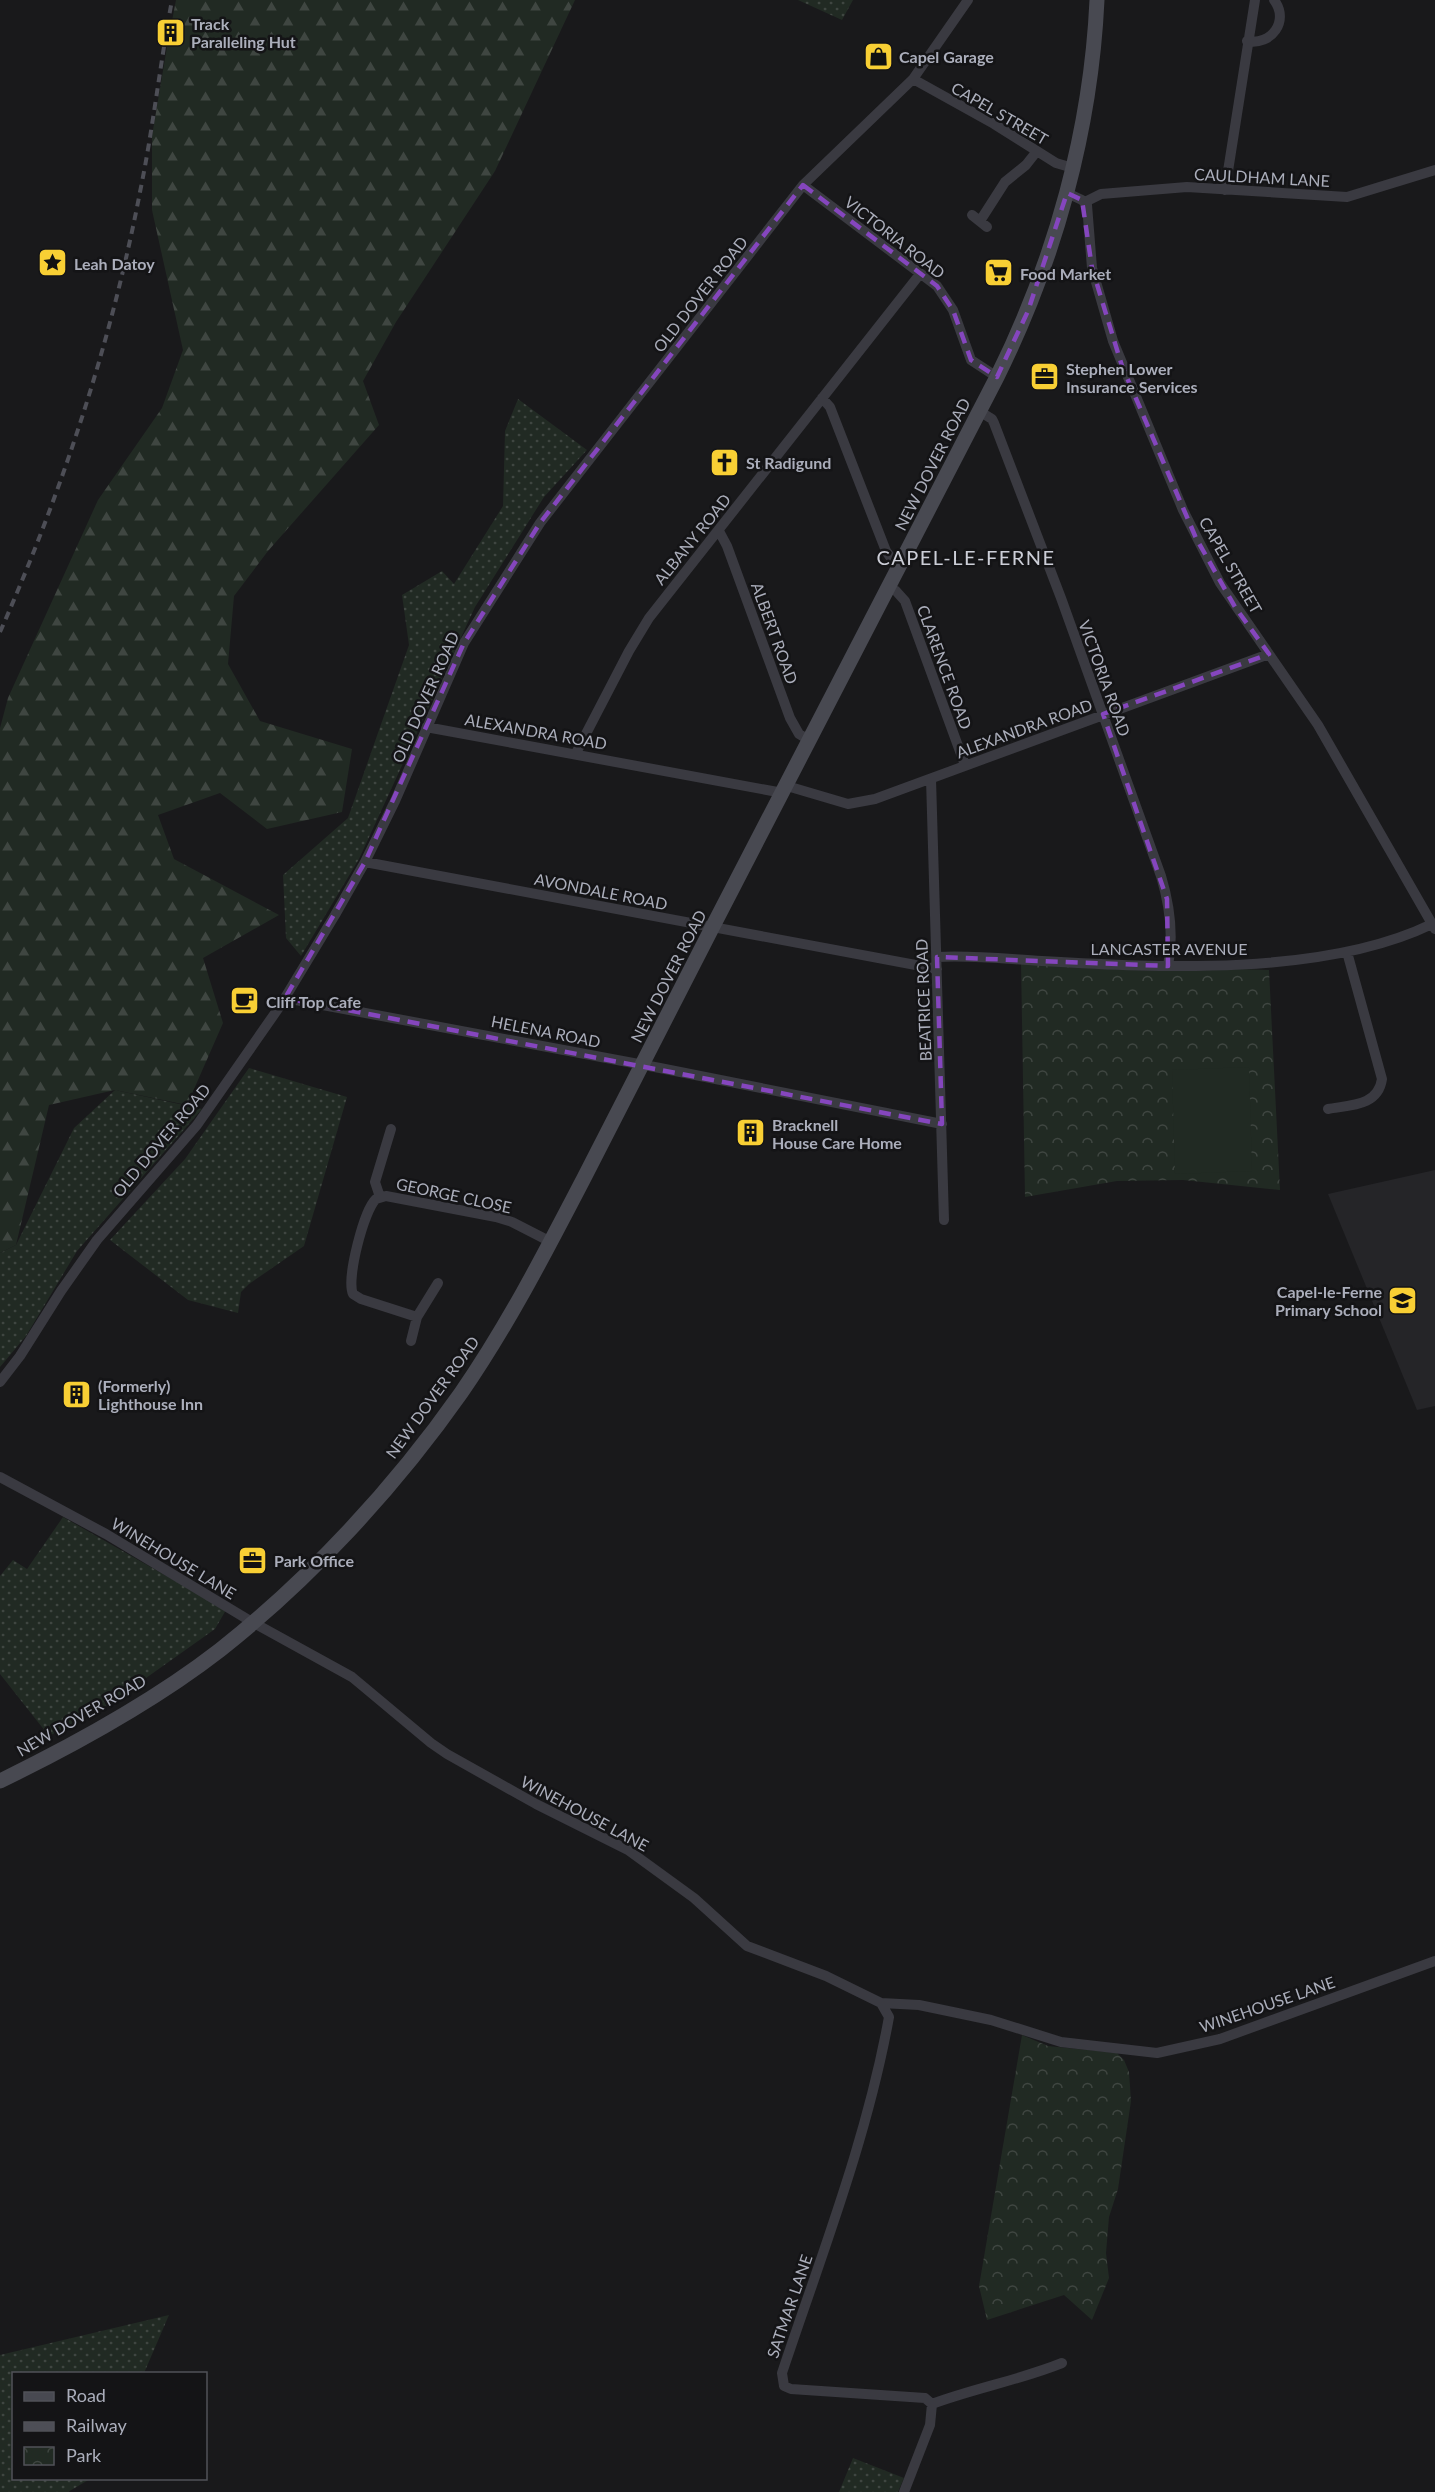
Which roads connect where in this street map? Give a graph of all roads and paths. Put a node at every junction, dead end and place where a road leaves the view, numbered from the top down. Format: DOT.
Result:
graph roads {
  1 [pos="968,0"];
  2 [pos="1097,0"];
  3 [pos="1255,0"];
  4 [pos="1274,0"];
  5 [pos="1247,41"];
  6 [pos="913,79"];
  7 [pos="1037,151"];
  8 [pos="1073,168"];
  9 [pos="1435,170"];
  10 [pos="803,185"];
  11 [pos="1225,190"];
  12 [pos="1067,193"];
  13 [pos="1085,202"];
  14 [pos="980,221"];
  15 [pos="920,274"];
  16 [pos="997,376"];
  17 [pos="822,398"];
  18 [pos="979,411"];
  19 [pos="719,531"];
  20 [pos="902,562"];
  21 [pos="888,588"];
  22 [pos="1269,654"];
  23 [pos="1103,714"];
  24 [pos="426,727"];
  25 [pos="809,740"];
  26 [pos="576,753"];
  27 [pos="965,765"];
  28 [pos="931,779"];
  29 [pos="785,789"];
  30 [pos="365,862"];
  31 [pos="713,927"];
  32 [pos="1433,927"];
  33 [pos="1347,952"];
  34 [pos="938,957"];
  35 [pos="1168,966"];
  36 [pos="937,969"];
  37 [pos="285,998"];
  38 [pos="644,1065"];
  39 [pos="1328,1109"];
  40 [pos="942,1124"];
  41 [pos="391,1129"];
  42 [pos="380,1197"];
  43 [pos="944,1220"];
  44 [pos="551,1242"];
  45 [pos="438,1283"];
  46 [pos="417,1317"];
  47 [pos="411,1341"];
  48 [pos="0,1382"];
  49 [pos="0,1477"];
  50 [pos="252,1622"];
  51 [pos="0,1781"];
  52 [pos="1435,1961"];
  53 [pos="881,2003"];
  54 [pos="1062,2363"];
  55 [pos="932,2404"];
  56 [pos="904,2492"];
  1 -- 6 [label="street, OLD DOVER ROAD"];
  2 -- 8 [label="main road, NEW DOVER ROAD"];
  3 -- 5 [label="street"];
  4 -- 5 [label="street"];
  5 -- 11 [label="street"];
  6 -- 7 [label="street, CAPEL STREET"];
  6 -- 10 [label="street, OLD DOVER ROAD"];
  7 -- 8 [label="street, CAPEL STREET"];
  7 -- 14 [label="street"];
  8 -- 12 [label="main road, NEW DOVER ROAD"];
  9 -- 11 [label="street, CAULDHAM LANE"];
  10 -- 15 [label="street, VICTORIA ROAD"];
  10 -- 24 [label="street, OLD DOVER ROAD"];
  11 -- 13 [label="street, CAULDHAM LANE"];
  12 -- 13 [label="street"];
  12 -- 16 [label="main road, NEW DOVER ROAD"];
  13 -- 22 [label="street, CAPEL STREET"];
  15 -- 16 [label="street, VICTORIA ROAD"];
  15 -- 17 [label="street, ALBANY ROAD"];
  16 -- 18 [label="main road, NEW DOVER ROAD"];
  17 -- 19 [label="street, ALBANY ROAD"];
  17 -- 20 [label="street"];
  18 -- 20 [label="main road, NEW DOVER ROAD"];
  18 -- 23 [label="street, VICTORIA ROAD"];
  19 -- 25 [label="street, ALBERT ROAD"];
  19 -- 26 [label="street, ALBANY ROAD"];
  20 -- 21 [label="main road, NEW DOVER ROAD"];
  21 -- 25 [label="main road, NEW DOVER ROAD"];
  21 -- 27 [label="street, CLARENCE ROAD"];
  22 -- 23 [label="street, ALEXANDRA ROAD"];
  22 -- 32 [label="street, CAPEL STREET"];
  23 -- 27 [label="street, ALEXANDRA ROAD"];
  23 -- 35 [label="street, VICTORIA ROAD"];
  24 -- 26 [label="street, ALEXANDRA ROAD"];
  24 -- 30 [label="street, OLD DOVER ROAD"];
  25 -- 29 [label="main road, NEW DOVER ROAD"];
  26 -- 29 [label="street, ALEXANDRA ROAD"];
  27 -- 28 [label="street, ALEXANDRA ROAD"];
  28 -- 29 [label="street, ALEXANDRA ROAD"];
  28 -- 34 [label="street, BEATRICE ROAD"];
  29 -- 31 [label="main road, NEW DOVER ROAD"];
  30 -- 31 [label="street, AVONDALE ROAD"];
  30 -- 37 [label="street, OLD DOVER ROAD"];
  31 -- 36 [label="street, AVONDALE ROAD"];
  31 -- 38 [label="main road, NEW DOVER ROAD"];
  32 -- 33 [label="street, LANCASTER AVENUE"];
  33 -- 35 [label="street, LANCASTER AVENUE"];
  33 -- 39 [label="street"];
  34 -- 35 [label="street, LANCASTER AVENUE"];
  34 -- 36 [label="street, BEATRICE ROAD"];
  36 -- 40 [label="street, BEATRICE ROAD"];
  37 -- 38 [label="street, HELENA ROAD"];
  37 -- 48 [label="street, OLD DOVER ROAD"];
  38 -- 40 [label="street, HELENA ROAD"];
  38 -- 44 [label="main road, NEW DOVER ROAD"];
  40 -- 43 [label="street, BEATRICE ROAD"];
  41 -- 42 [label="street"];
  42 -- 44 [label="street, GEORGE CLOSE"];
  42 -- 46 [label="street, GEORGE CLOSE"];
  44 -- 50 [label="main road, NEW DOVER ROAD"];
  45 -- 46 [label="street"];
  46 -- 47 [label="street"];
  49 -- 50 [label="street, WINEHOUSE LANE"];
  50 -- 51 [label="main road, NEW DOVER ROAD"];
  50 -- 53 [label="street, WINEHOUSE LANE"];
  52 -- 53 [label="street, WINEHOUSE LANE"];
  53 -- 55 [label="street, SATMAR LANE"];
  54 -- 55 [label="street"];
  55 -- 56 [label="street"];
}
